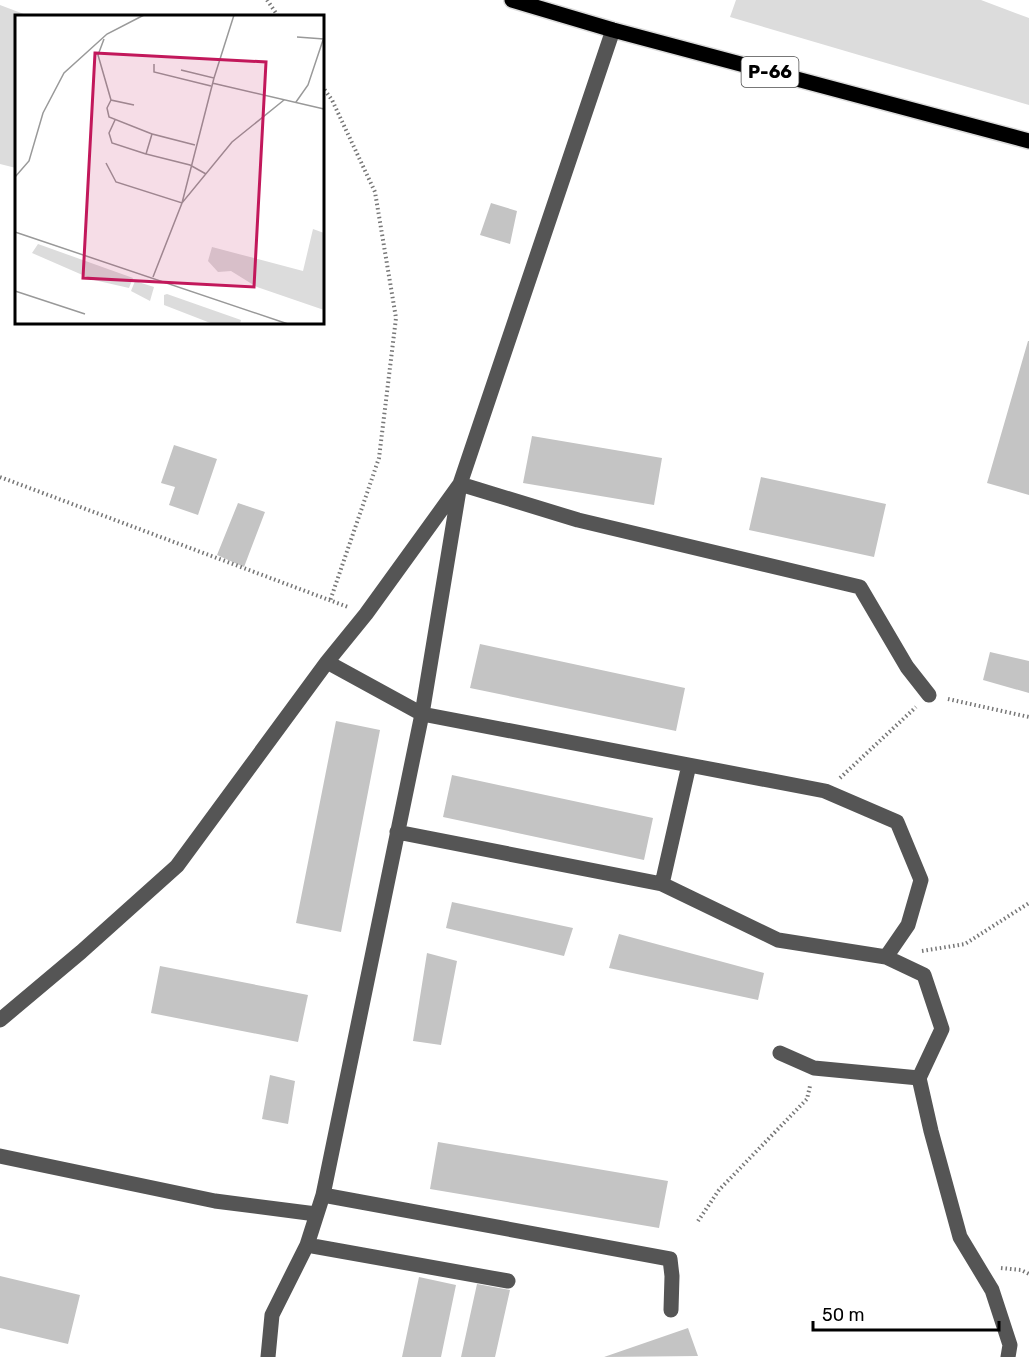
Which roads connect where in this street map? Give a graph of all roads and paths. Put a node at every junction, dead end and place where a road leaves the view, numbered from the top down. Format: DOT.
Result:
graph roads {
  1 [pos="267,0"];
  2 [pos="512,0"];
  3 [pos="277,15"];
  4 [pos="613,30"];
  5 [pos="324,89"];
  6 [pos="1029,141"];
  7 [pos="0,477"];
  8 [pos="460,484"];
  9 [pos="330,601"];
  10 [pos="366,614"];
  11 [pos="327,662"];
  12 [pos="929,695"];
  13 [pos="422,714"];
  14 [pos="1029,717"];
  15 [pos="689,765"];
  16 [pos="825,791"];
  17 [pos="397,832"];
  18 [pos="662,884"];
  19 [pos="1029,903"];
  20 [pos="920,951"];
  21 [pos="886,957"];
  22 [pos="0,1020"];
  23 [pos="780,1053"];
  24 [pos="814,1068"];
  25 [pos="919,1078"];
  26 [pos="0,1156"];
  27 [pos="323,1195"];
  28 [pos="316,1214"];
  29 [pos="698,1221"];
  30 [pos="307,1245"];
  31 [pos="508,1281"];
  32 [pos="671,1310"];
  33 [pos="268,1357"];
  34 [pos="1008,1357"];
  1 -- 3 [label="path"];
  2 -- 4 [label="main road, Р-66"];
  4 -- 6 [label="main road, Р-66"];
  4 -- 8 [label="street"];
  5 -- 9 [label="path"];
  7 -- 9 [label="path"];
  8 -- 10 [label="street"];
  8 -- 12 [label="street"];
  8 -- 13 [label="street"];
  9 -- 10 [label="path"];
  10 -- 11 [label="street"];
  11 -- 13 [label="street"];
  11 -- 22 [label="street"];
  12 -- 14 [label="path"];
  12 -- 16 [label="path"];
  13 -- 15 [label="street"];
  13 -- 17 [label="street"];
  15 -- 16 [label="street"];
  15 -- 18 [label="street"];
  16 -- 21 [label="street"];
  17 -- 18 [label="street"];
  17 -- 27 [label="street"];
  18 -- 21 [label="street"];
  19 -- 20 [label="path"];
  21 -- 25 [label="street"];
  23 -- 24 [label="street"];
  24 -- 25 [label="street"];
  24 -- 29 [label="path"];
  25 -- 34 [label="street"];
  26 -- 28 [label="street"];
  27 -- 28 [label="street"];
  27 -- 32 [label="street"];
  28 -- 30 [label="street"];
  30 -- 31 [label="street"];
  30 -- 33 [label="street"];
}
